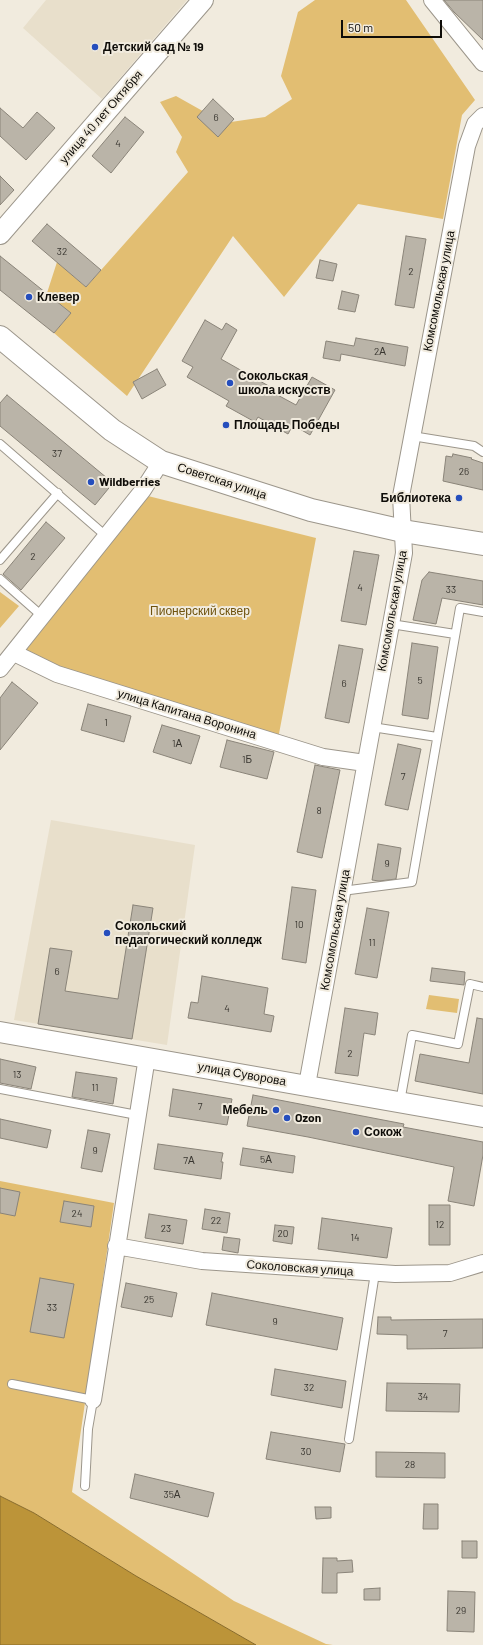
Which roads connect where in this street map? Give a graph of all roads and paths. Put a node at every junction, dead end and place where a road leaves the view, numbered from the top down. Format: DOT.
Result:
graph roads {
  1 [pos="203,0"];
  2 [pos="432,0"];
  3 [pos="483,63"];
  4 [pos="483,116"];
  5 [pos="0,233"];
  6 [pos="0,337"];
  7 [pos="412,436"];
  8 [pos="0,444"];
  9 [pos="483,452"];
  10 [pos="161,462"];
  11 [pos="58,494"];
  12 [pos="403,531"];
  13 [pos="106,536"];
  14 [pos="483,544"];
  15 [pos="0,560"];
  16 [pos="0,579"];
  17 [pos="483,612"];
  18 [pos="42,616"];
  19 [pos="391,624"];
  20 [pos="455,634"];
  21 [pos="14,653"];
  22 [pos="0,669"];
  23 [pos="372,727"];
  24 [pos="437,736"];
  25 [pos="365,763"];
  26 [pos="342,891"];
  27 [pos="483,986"];
  28 [pos="0,1032"];
  29 [pos="147,1057"];
  30 [pos="307,1085"];
  31 [pos="0,1089"];
  32 [pos="400,1102"];
  33 [pos="137,1115"];
  34 [pos="483,1117"];
  35 [pos="116,1246"];
  36 [pos="483,1263"];
  37 [pos="375,1273"];
  38 [pos="12,1384"];
  39 [pos="93,1400"];
  40 [pos="349,1439"];
  41 [pos="85,1486"];
  1 -- 5 [label="street, улица 40 лет Октября"];
  2 -- 3 [label="street"];
  4 -- 7 [label="street, Комсомольская улица"];
  6 -- 10 [label="main road, Советская улица"];
  7 -- 9 [label="lane"];
  7 -- 12 [label="street, Комсомольская улица"];
  8 -- 11 [label="lane"];
  10 -- 12 [label="main road, Советская улица"];
  10 -- 13 [label="street"];
  11 -- 13 [label="lane"];
  11 -- 15 [label="lane"];
  12 -- 14 [label="main road, Советская улица"];
  12 -- 19 [label="street, Комсомольская улица"];
  13 -- 18 [label="street"];
  16 -- 18 [label="lane"];
  17 -- 20 [label="lane"];
  18 -- 21 [label="street"];
  19 -- 20 [label="lane"];
  19 -- 23 [label="street, Комсомольская улица"];
  20 -- 24 [label="lane"];
  21 -- 22 [label="street"];
  21 -- 25 [label="street, улица Капитана Воронина"];
  23 -- 24 [label="lane"];
  23 -- 25 [label="street, Комсомольская улица"];
  24 -- 26 [label="lane"];
  25 -- 26 [label="street, Комсомольская улица"];
  26 -- 30 [label="street, Комсомольская улица"];
  27 -- 32 [label="lane"];
  28 -- 29 [label="street, улица Суворова"];
  29 -- 30 [label="street, улица Суворова"];
  29 -- 33 [label="street"];
  30 -- 32 [label="street, улица Суворова"];
  31 -- 33 [label="lane"];
  32 -- 34 [label="street, улица Суворова"];
  33 -- 35 [label="street"];
  35 -- 37 [label="street, Соколовская улица"];
  35 -- 39 [label="street"];
  36 -- 37 [label="street, Соколовская улица"];
  37 -- 40 [label="lane"];
  38 -- 39 [label="lane"];
  39 -- 41 [label="lane"];
}
